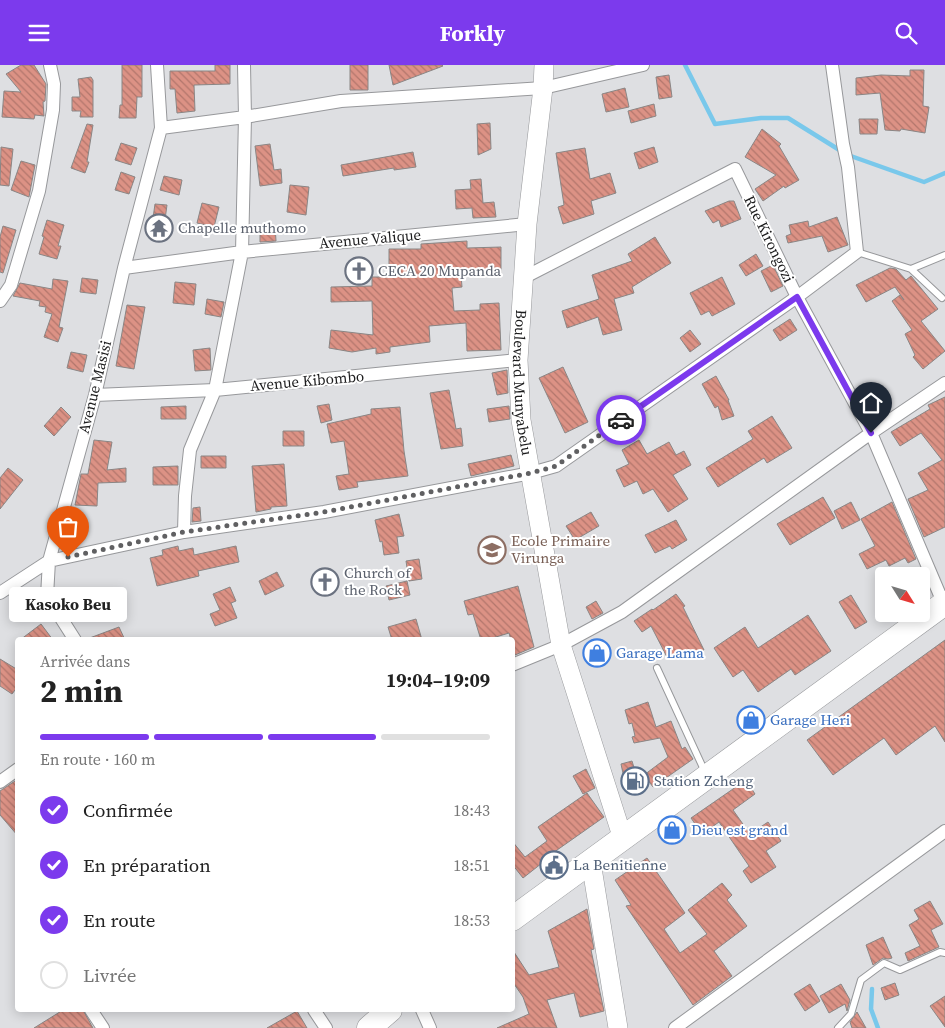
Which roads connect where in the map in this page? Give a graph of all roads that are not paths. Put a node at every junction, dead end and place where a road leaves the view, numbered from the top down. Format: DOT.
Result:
graph roads {
  1 [pos="50,65"];
  2 [pos="157,65"];
  3 [pos="244,65"];
  4 [pos="544,65"];
  5 [pos="644,65"];
  6 [pos="832,65"];
  7 [pos="543,87"];
  8 [pos="245,117"];
  9 [pos="160,128"];
  10 [pos="526,224"];
  11 [pos="242,252"];
  12 [pos="857,252"];
  13 [pos="945,255"];
  14 [pos="124,268"];
  15 [pos="911,269"];
  16 [pos="523,278"];
  17 [pos="797,297"];
  18 [pos="942,298"];
  19 [pos="0,301"];
  20 [pos="518,361"];
  21 [pos="945,383"];
  22 [pos="215,389"];
  23 [pos="95,395"];
  24 [pos="871,433"];
  25 [pos="531,473"];
  26 [pos="184,532"];
  27 [pos="49,561"];
  28 [pos="0,593"];
  29 [pos="945,605"];
  30 [pos="73,637"];
  31 [pos="561,645"];
  32 [pos="515,664"];
  33 [pos="657,668"];
  34 [pos="15,771"];
  35 [pos="707,778"];
  36 [pos="0,782"];
  37 [pos="945,831"];
  38 [pos="623,839"];
  39 [pos="591,861"];
  40 [pos="515,917"];
  41 [pos="945,953"];
  42 [pos="92,1012"];
  43 [pos="315,1012"];
  44 [pos="388,1012"];
  45 [pos="423,1012"];
  46 [pos="103,1028"];
  47 [pos="326,1028"];
  48 [pos="369,1028"];
  49 [pos="430,1028"];
  50 [pos="618,1028"];
  51 [pos="675,1028"];
  52 [pos="838,1028"];
  1 -- 19 [label="street"];
  2 -- 9 [label="street, Avenue Masisi"];
  3 -- 8 [label="street"];
  4 -- 7 [label="street, Boulevard Munyabelu"];
  5 -- 7 [label="street"];
  6 -- 12 [label="street"];
  7 -- 8 [label="street"];
  7 -- 10 [label="street, Boulevard Munyabelu"];
  8 -- 9 [label="street"];
  8 -- 11 [label="street"];
  9 -- 14 [label="street, Avenue Masisi"];
  10 -- 11 [label="street, Avenue Valique"];
  10 -- 16 [label="street, Boulevard Munyabelu"];
  11 -- 14 [label="street, Avenue Valique"];
  11 -- 22 [label="street"];
  12 -- 15 [label="lane"];
  12 -- 17 [label="street"];
  13 -- 15 [label="lane"];
  14 -- 23 [label="street, Avenue Masisi"];
  15 -- 18 [label="lane"];
  16 -- 17 [label="street, Rue Kirongozi"];
  16 -- 20 [label="street, Boulevard Munyabelu"];
  17 -- 24 [label="street, Rue Kirongozi"];
  17 -- 25 [label="street"];
  20 -- 22 [label="street, Avenue Kibombo"];
  20 -- 25 [label="street, Boulevard Munyabelu"];
  21 -- 24 [label="street"];
  22 -- 23 [label="street, Avenue Kibombo"];
  22 -- 26 [label="street"];
  23 -- 27 [label="street, Avenue Masisi"];
  24 -- 29 [label="street, Rue Kirongozi"];
  24 -- 31 [label="street"];
  25 -- 26 [label="street"];
  25 -- 31 [label="street, Boulevard Munyabelu"];
  26 -- 27 [label="street"];
  27 -- 28 [label="street"];
  27 -- 30 [label="street, Avenue Masisi"];
  29 -- 35 [label="highway"];
  31 -- 32 [label="street"];
  31 -- 38 [label="street, Boulevard Munyabelu"];
  33 -- 35 [label="lane"];
  34 -- 36 [label="street"];
  35 -- 38 [label="highway"];
  37 -- 51 [label="street"];
  38 -- 39 [label="highway"];
  39 -- 40 [label="highway"];
  39 -- 50 [label="street"];
  41 -- 52 [label="lane"];
  42 -- 46 [label="street"];
  43 -- 47 [label="street"];
  44 -- 48 [label="highway"];
  45 -- 49 [label="street"];
}
